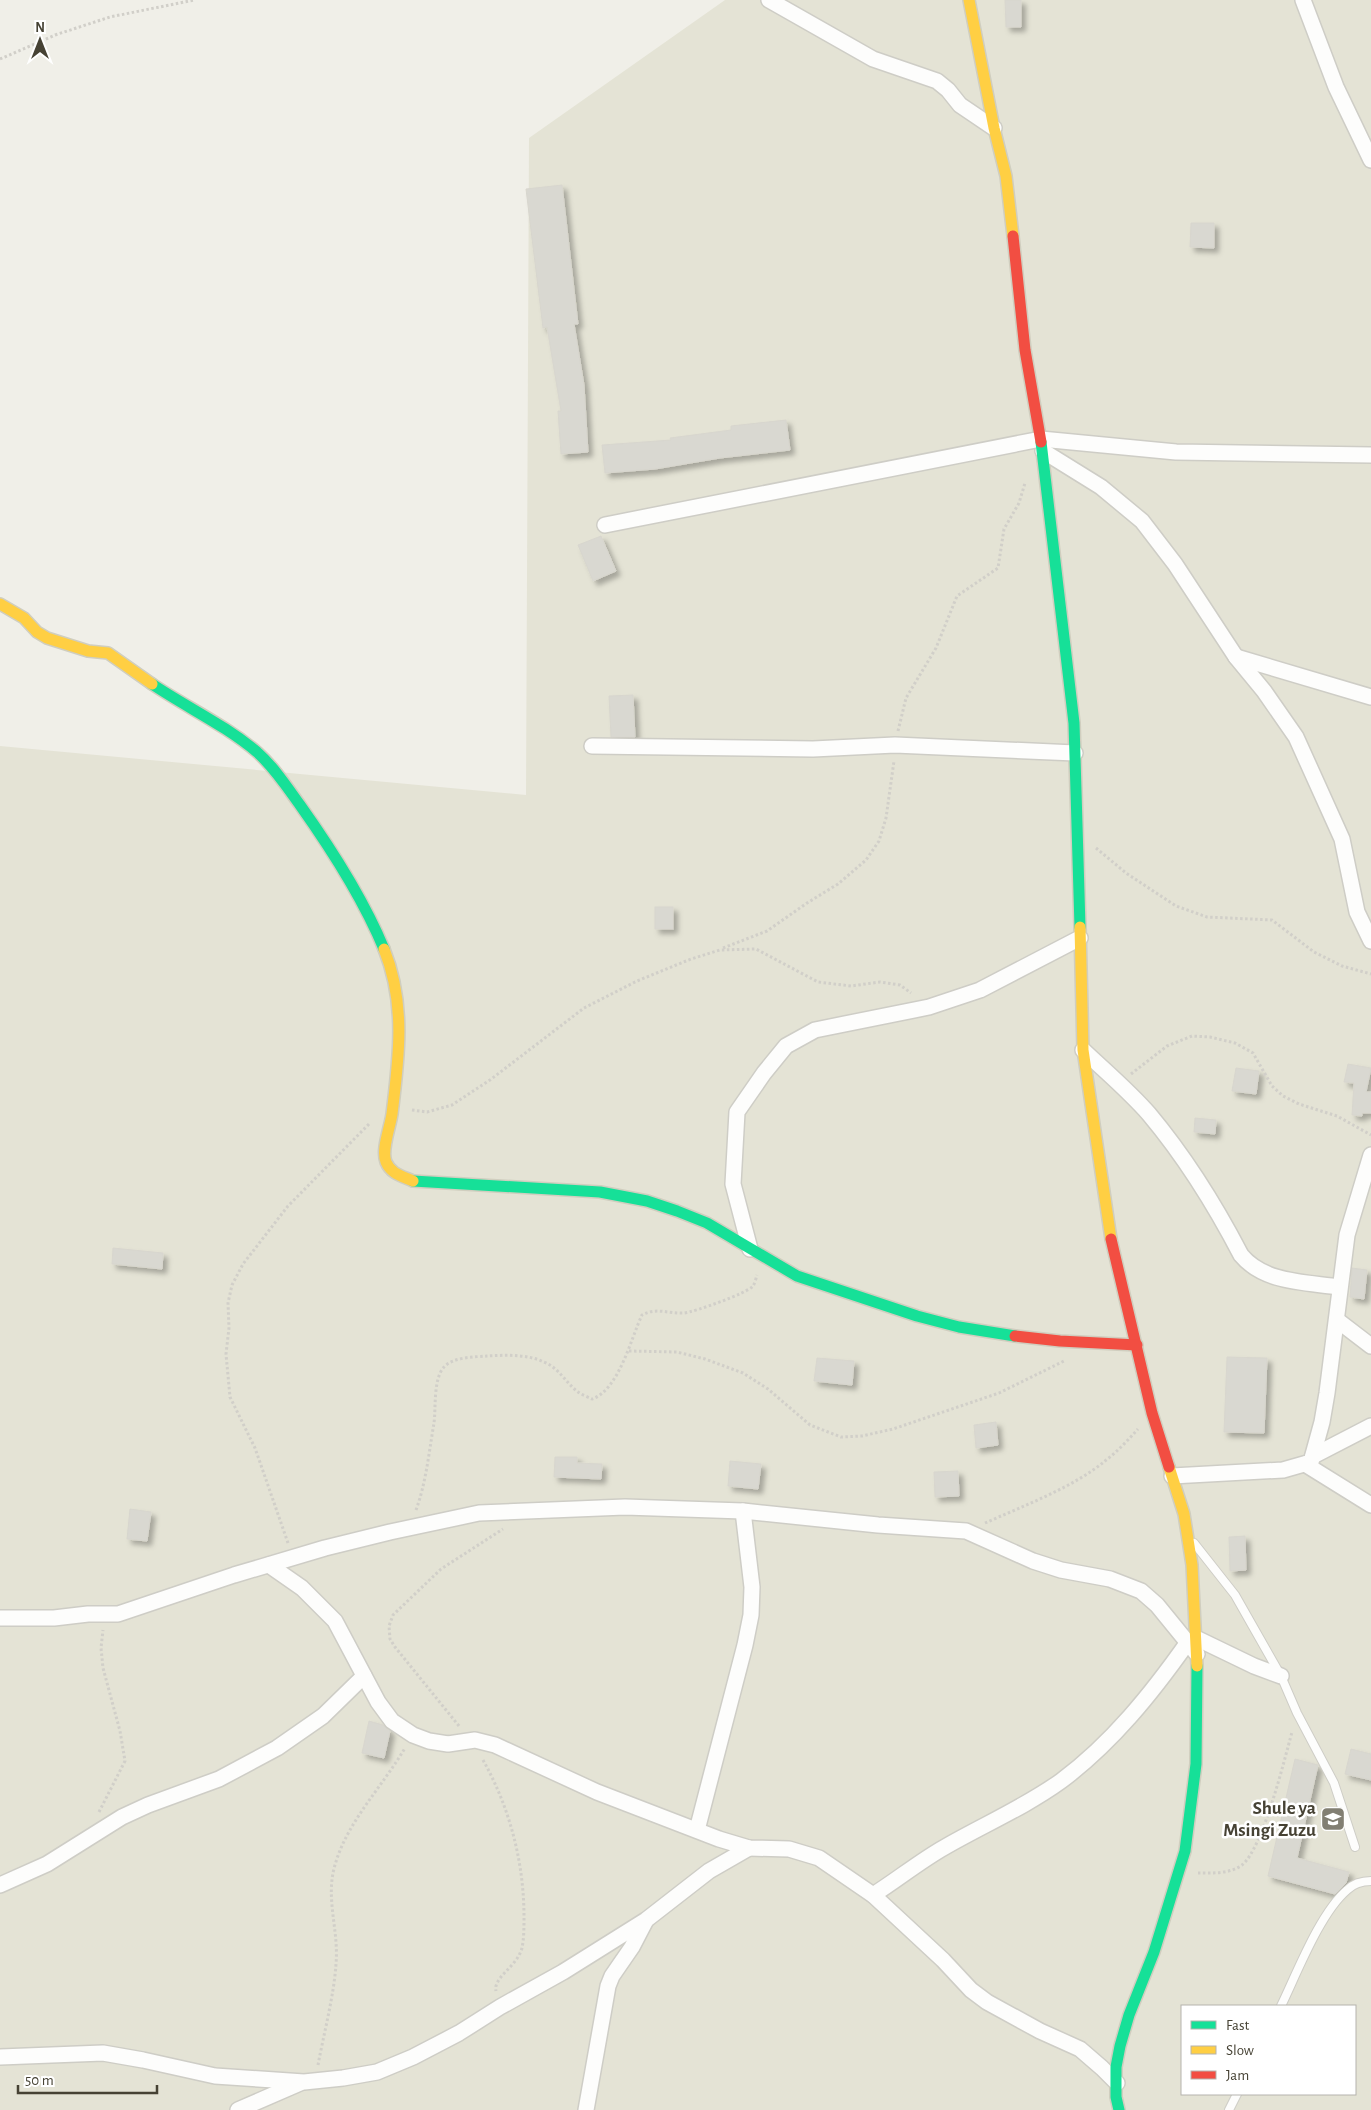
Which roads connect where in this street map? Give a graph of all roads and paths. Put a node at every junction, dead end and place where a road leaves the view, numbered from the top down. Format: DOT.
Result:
graph roads {
  1 [pos="194,0"];
  2 [pos="769,0"];
  3 [pos="969,0"];
  4 [pos="1303,0"];
  5 [pos="0,59"];
  6 [pos="994,128"];
  7 [pos="1371,160"];
  8 [pos="1042,445"];
  9 [pos="1371,455"];
  10 [pos="1027,476"];
  11 [pos="604,525"];
  12 [pos="0,604"];
  13 [pos="1236,657"];
  14 [pos="1371,696"];
  15 [pos="895,745"];
  16 [pos="592,746"];
  17 [pos="1075,753"];
  18 [pos="1077,832"];
  19 [pos="1080,938"];
  20 [pos="1371,941"];
  21 [pos="720,950"];
  22 [pos="1371,974"];
  23 [pos="930,1007"];
  24 [pos="1083,1050"];
  25 [pos="1119,1084"];
  26 [pos="393,1108"];
  27 [pos="1371,1136"];
  28 [pos="1371,1155"];
  29 [pos="755,1252"];
  30 [pos="1339,1287"];
  31 [pos="1337,1320"];
  32 [pos="1137,1345"];
  33 [pos="1371,1346"];
  34 [pos="629,1351"];
  35 [pos="1069,1358"];
  36 [pos="1152,1413"];
  37 [pos="1371,1426"];
  38 [pos="1309,1460"];
  39 [pos="1172,1476"];
  40 [pos="1371,1505"];
  41 [pos="743,1511"];
  42 [pos="506,1527"];
  43 [pos="409,1528"];
  44 [pos="966,1531"];
  45 [pos="1188,1535"];
  46 [pos="294,1558"];
  47 [pos="269,1565"];
  48 [pos="108,1615"];
  49 [pos="0,1618"];
  50 [pos="1194,1645"];
  51 [pos="364,1676"];
  52 [pos="1281,1676"];
  53 [pos="1297,1713"];
  54 [pos="413,1735"];
  55 [pos="470,1741"];
  56 [pos="697,1830"];
  57 [pos="93,1834"];
  58 [pos="1355,1847"];
  59 [pos="748,1848"];
  60 [pos="1179,1874"];
  61 [pos="1371,1881"];
  62 [pos="0,1885"];
  63 [pos="872,1896"];
  64 [pos="646,1920"];
  65 [pos="1281,2005"];
  66 [pos="500,2007"];
  67 [pos="0,2057"];
  68 [pos="310,2081"];
  69 [pos="1116,2083"];
  70 [pos="1236,2095"];
  71 [pos="238,2110"];
  72 [pos="586,2110"];
  73 [pos="1118,2110"];
  74 [pos="1229,2110"];
  1 -- 5 [label="path"];
  2 -- 6 [label="street"];
  3 -- 6 [label="street"];
  4 -- 7 [label="street"];
  6 -- 8 [label="street"];
  8 -- 9 [label="street"];
  8 -- 11 [label="street"];
  8 -- 13 [label="street"];
  8 -- 17 [label="street"];
  10 -- 15 [label="path"];
  12 -- 26 [label="street"];
  13 -- 14 [label="street"];
  13 -- 20 [label="street"];
  15 -- 16 [label="street"];
  15 -- 17 [label="street"];
  15 -- 21 [label="path"];
  17 -- 18 [label="street"];
  18 -- 19 [label="street"];
  18 -- 22 [label="path"];
  19 -- 23 [label="street"];
  19 -- 24 [label="street"];
  21 -- 23 [label="path"];
  21 -- 26 [label="path"];
  23 -- 29 [label="street"];
  24 -- 25 [label="street"];
  24 -- 32 [label="street"];
  25 -- 27 [label="path"];
  25 -- 30 [label="street"];
  26 -- 29 [label="street"];
  26 -- 46 [label="path"];
  28 -- 30 [label="street"];
  29 -- 32 [label="street"];
  29 -- 34 [label="path"];
  30 -- 31 [label="street"];
  31 -- 33 [label="street"];
  31 -- 38 [label="street"];
  32 -- 36 [label="street"];
  34 -- 35 [label="path"];
  34 -- 43 [label="path"];
  36 -- 39 [label="street"];
  36 -- 44 [label="path"];
  37 -- 38 [label="street"];
  38 -- 39 [label="street"];
  38 -- 40 [label="street"];
  39 -- 45 [label="street"];
  41 -- 43 [label="street"];
  41 -- 44 [label="street"];
  41 -- 56 [label="street"];
  42 -- 55 [label="path"];
  43 -- 46 [label="street"];
  44 -- 50 [label="street"];
  45 -- 50 [label="street"];
  45 -- 52 [label="lane"];
  46 -- 47 [label="street"];
  47 -- 48 [label="street"];
  47 -- 51 [label="street"];
  48 -- 49 [label="street"];
  48 -- 57 [label="path"];
  50 -- 52 [label="street"];
  50 -- 60 [label="street"];
  50 -- 63 [label="street"];
  51 -- 54 [label="street"];
  51 -- 57 [label="street"];
  52 -- 53 [label="lane"];
  53 -- 58 [label="lane"];
  53 -- 60 [label="path"];
  54 -- 55 [label="street"];
  54 -- 68 [label="path"];
  55 -- 56 [label="street"];
  55 -- 66 [label="path"];
  56 -- 59 [label="street"];
  57 -- 62 [label="street"];
  59 -- 63 [label="street"];
  59 -- 64 [label="street"];
  60 -- 69 [label="street"];
  61 -- 65 [label="lane"];
  63 -- 69 [label="street"];
  64 -- 66 [label="street"];
  64 -- 72 [label="street"];
  66 -- 68 [label="street"];
  67 -- 68 [label="street"];
  68 -- 71 [label="street"];
  69 -- 73 [label="street"];
  70 -- 74 [label="lane"];
}
